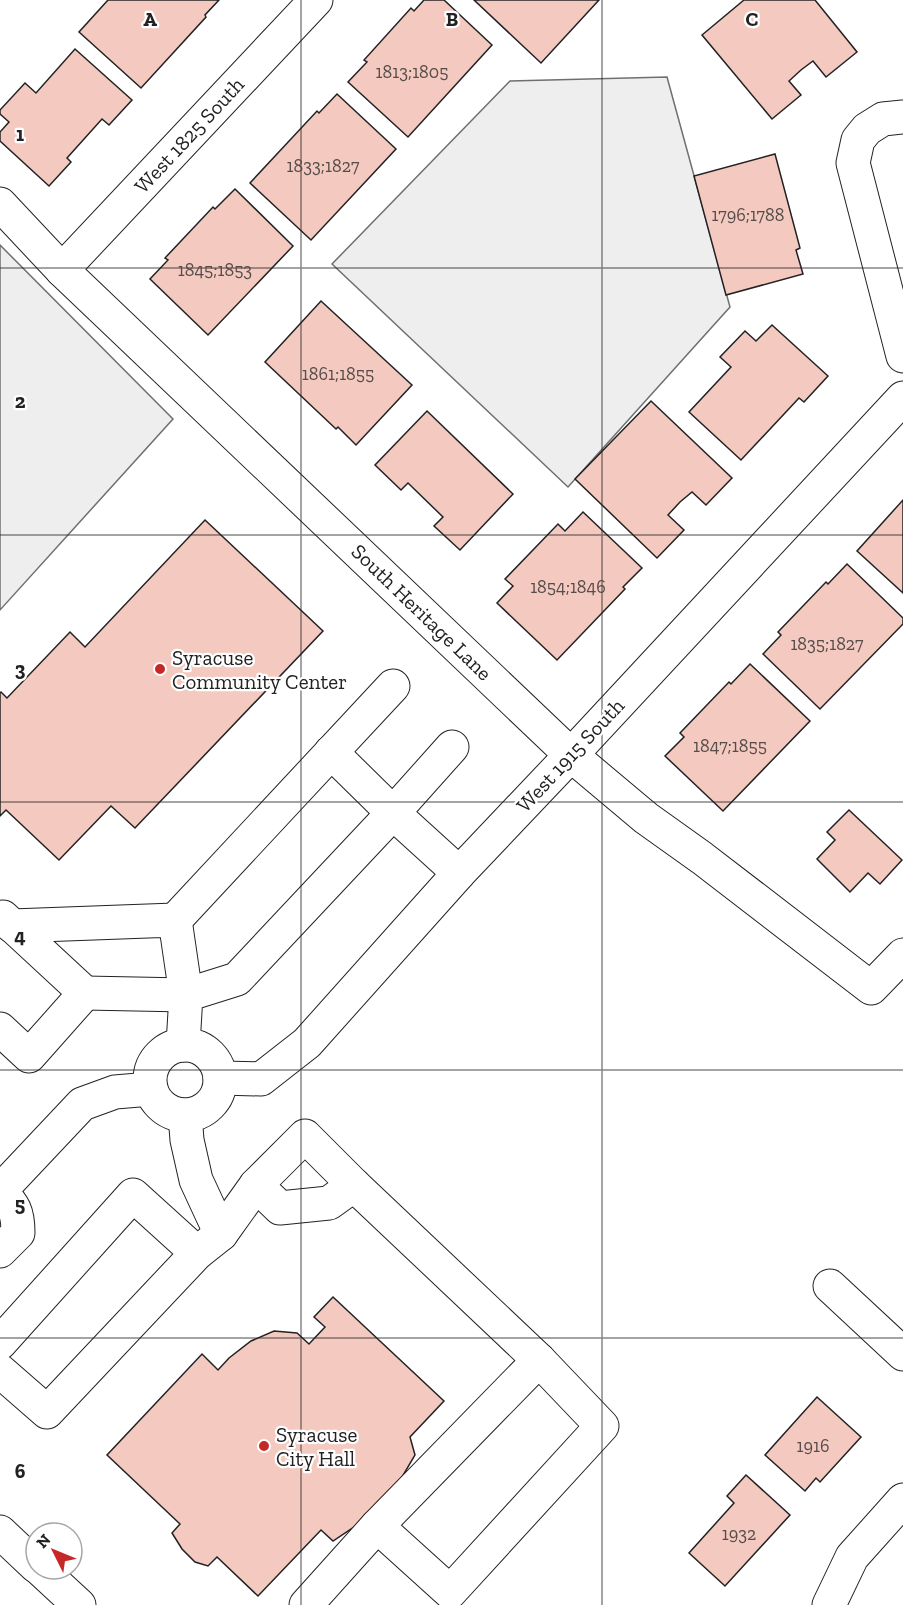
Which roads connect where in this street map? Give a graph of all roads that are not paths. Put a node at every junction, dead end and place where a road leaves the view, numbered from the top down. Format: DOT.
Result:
graph roads {
  1 [pos="316,0"];
  2 [pos="903,117"];
  3 [pos="0,204"];
  4 [pos="63,270"];
  5 [pos="903,356"];
  6 [pos="903,398"];
  7 [pos="393,686"];
  8 [pos="452,747"];
  9 [pos="331,752"];
  10 [pos="571,755"];
  11 [pos="393,813"];
  12 [pos="459,873"];
  13 [pos="6,920"];
  14 [pos="175,920"];
  15 [pos="903,955"];
  16 [pos="85,993"];
  17 [pos="186,995"];
  18 [pos="0,1029"];
  19 [pos="183,1045"];
  20 [pos="220,1078"];
  21 [pos="151,1089"];
  22 [pos="185,1115"];
  23 [pos="256,1185"];
  24 [pos="354,1185"];
  25 [pos="0,1190"];
  26 [pos="209,1243"];
  27 [pos="0,1251"];
  28 [pos="830,1286"];
  29 [pos="0,1343"];
  30 [pos="903,1354"];
  31 [pos="539,1360"];
  32 [pos="0,1371"];
  33 [pos="903,1500"];
  34 [pos="377,1526"];
  35 [pos="0,1533"];
  36 [pos="24,1555"];
  37 [pos="53,1581"];
  38 [pos="79,1605"];
  39 [pos="306,1605"];
  40 [pos="829,1605"];
  1 -- 4 [label="street, West 1825 South"];
  2 -- 5 [label="street"];
  3 -- 4 [label="street, South Heritage Lane"];
  4 -- 10 [label="street, South Heritage Lane"];
  6 -- 10 [label="street, West 1915 South"];
  7 -- 9 [label="street"];
  8 -- 11 [label="street"];
  9 -- 11 [label="street"];
  9 -- 14 [label="street"];
  10 -- 12 [label="street, West 1915 South"];
  10 -- 15 [label="street, South Heritage Lane"];
  11 -- 12 [label="street"];
  11 -- 17 [label="street"];
  12 -- 20 [label="street, West 1915 South"];
  13 -- 14 [label="street"];
  13 -- 16 [label="street"];
  14 -- 17 [label="street"];
  16 -- 17 [label="street"];
  16 -- 18 [label="street"];
  17 -- 19 [label="street"];
  19 -- 20 [label="street"];
  19 -- 21 [label="street"];
  20 -- 22 [label="street"];
  21 -- 22 [label="street"];
  21 -- 25 [label="street"];
  22 -- 26 [label="street"];
  23 -- 24 [label="street"];
  23 -- 24 [label="street"];
  23 -- 26 [label="street"];
  24 -- 31 [label="street"];
  25 -- 27 [label="street"];
  26 -- 29 [label="street"];
  26 -- 32 [label="street"];
  28 -- 30 [label="street"];
  31 -- 34 [label="street"];
  31 -- 34 [label="street"];
  33 -- 40 [label="street"];
  34 -- 39 [label="street"];
  35 -- 36 [label="street"];
  37 -- 38 [label="street"];
}
